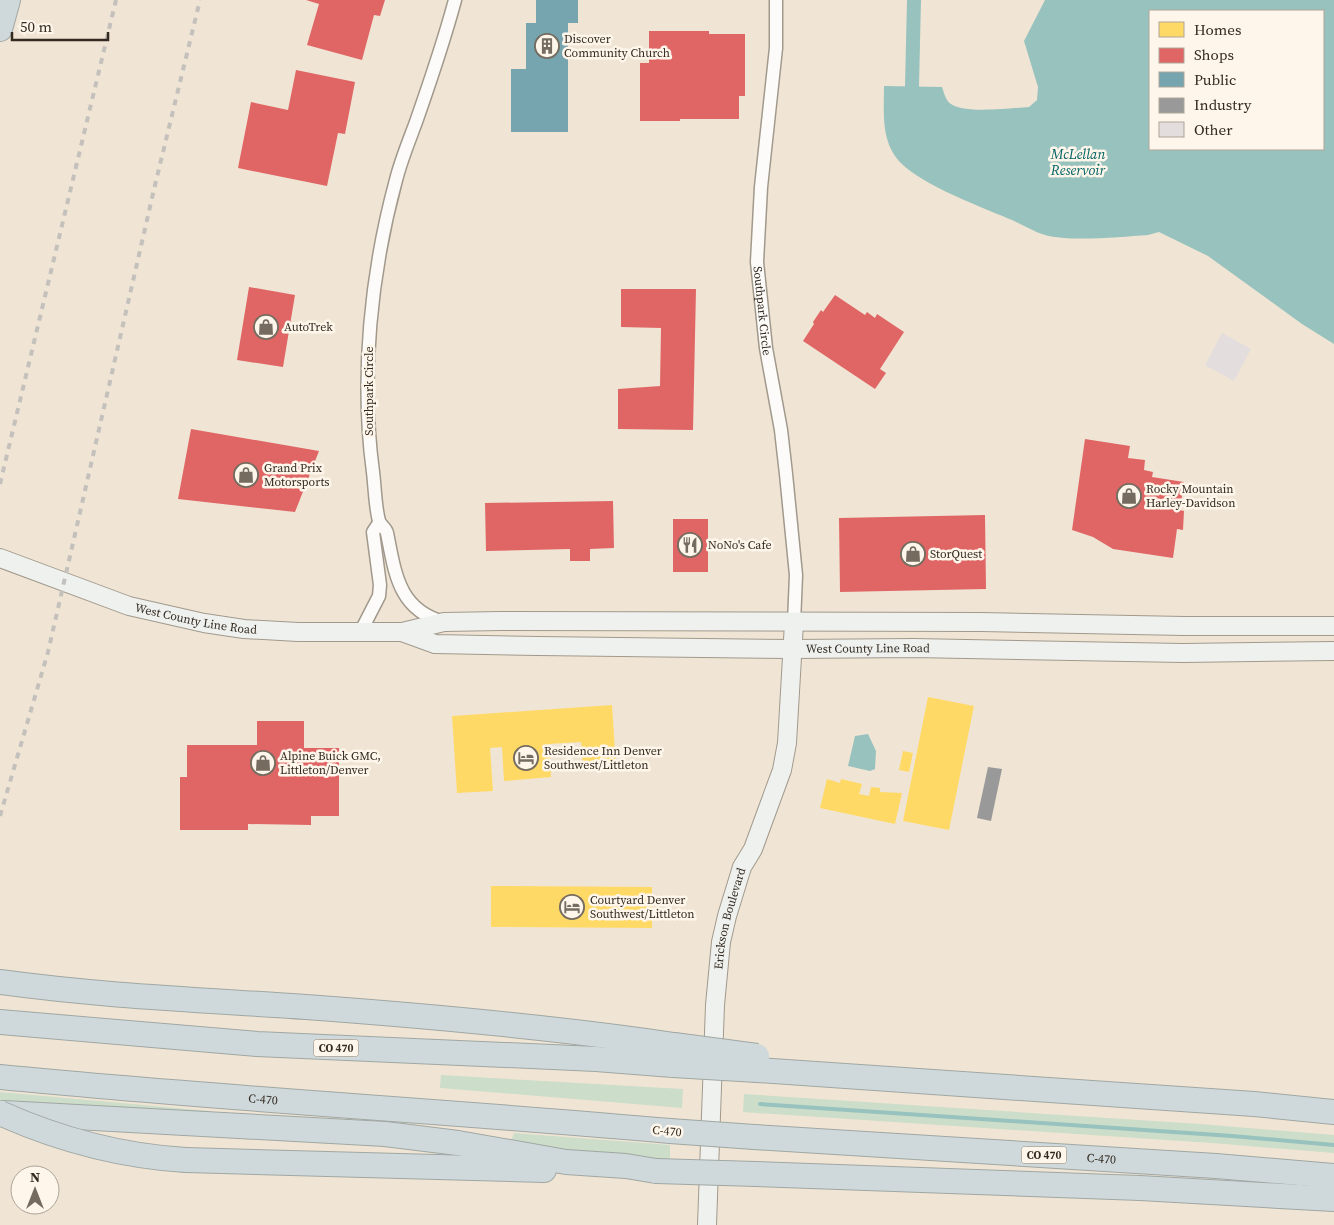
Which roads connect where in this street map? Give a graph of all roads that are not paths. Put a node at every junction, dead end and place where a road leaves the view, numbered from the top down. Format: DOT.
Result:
graph roads {
  1 [pos="8,0"];
  2 [pos="455,0"];
  3 [pos="776,0"];
  4 [pos="0,29"];
  5 [pos="380,523"];
  6 [pos="0,558"];
  7 [pos="444,622"];
  8 [pos="794,622"];
  9 [pos="1334,626"];
  10 [pos="361,631"];
  11 [pos="402,632"];
  12 [pos="792,649"];
  13 [pos="1334,651"];
  14 [pos="0,982"];
  15 [pos="0,1022"];
  16 [pos="674,1055"];
  17 [pos="0,1077"];
  18 [pos="1334,1112"];
  19 [pos="0,1113"];
  20 [pos="656,1171"];
  21 [pos="1334,1176"];
  22 [pos="1334,1199"];
  23 [pos="707,1225"];
  1 -- 4 [label="highway"];
  2 -- 5 [label="street, Southpark Circle"];
  3 -- 8 [label="street, Southpark Circle"];
  5 -- 7 [label="street, Southpark Circle"];
  5 -- 10 [label="street, Southpark Circle"];
  6 -- 10 [label="main road, West County Line Road"];
  7 -- 8 [label="main road, West County Line Road"];
  7 -- 11 [label="main road, West County Line Road"];
  8 -- 9 [label="main road, West County Line Road"];
  8 -- 12 [label="main road, Erickson Boulevard"];
  10 -- 11 [label="main road, West County Line Road"];
  11 -- 12 [label="main road, West County Line Road"];
  12 -- 13 [label="main road, West County Line Road"];
  12 -- 23 [label="main road, Erickson Boulevard"];
  14 -- 16 [label="highway"];
  15 -- 16 [label="highway, CO 470"];
  16 -- 18 [label="highway, CO 470, bridge"];
  17 -- 21 [label="highway, C-470 / CO 470, bridge"];
  19 -- 20 [label="highway"];
  19 -- 20 [label="highway, bridge"];
  20 -- 22 [label="highway, bridge"];
}
